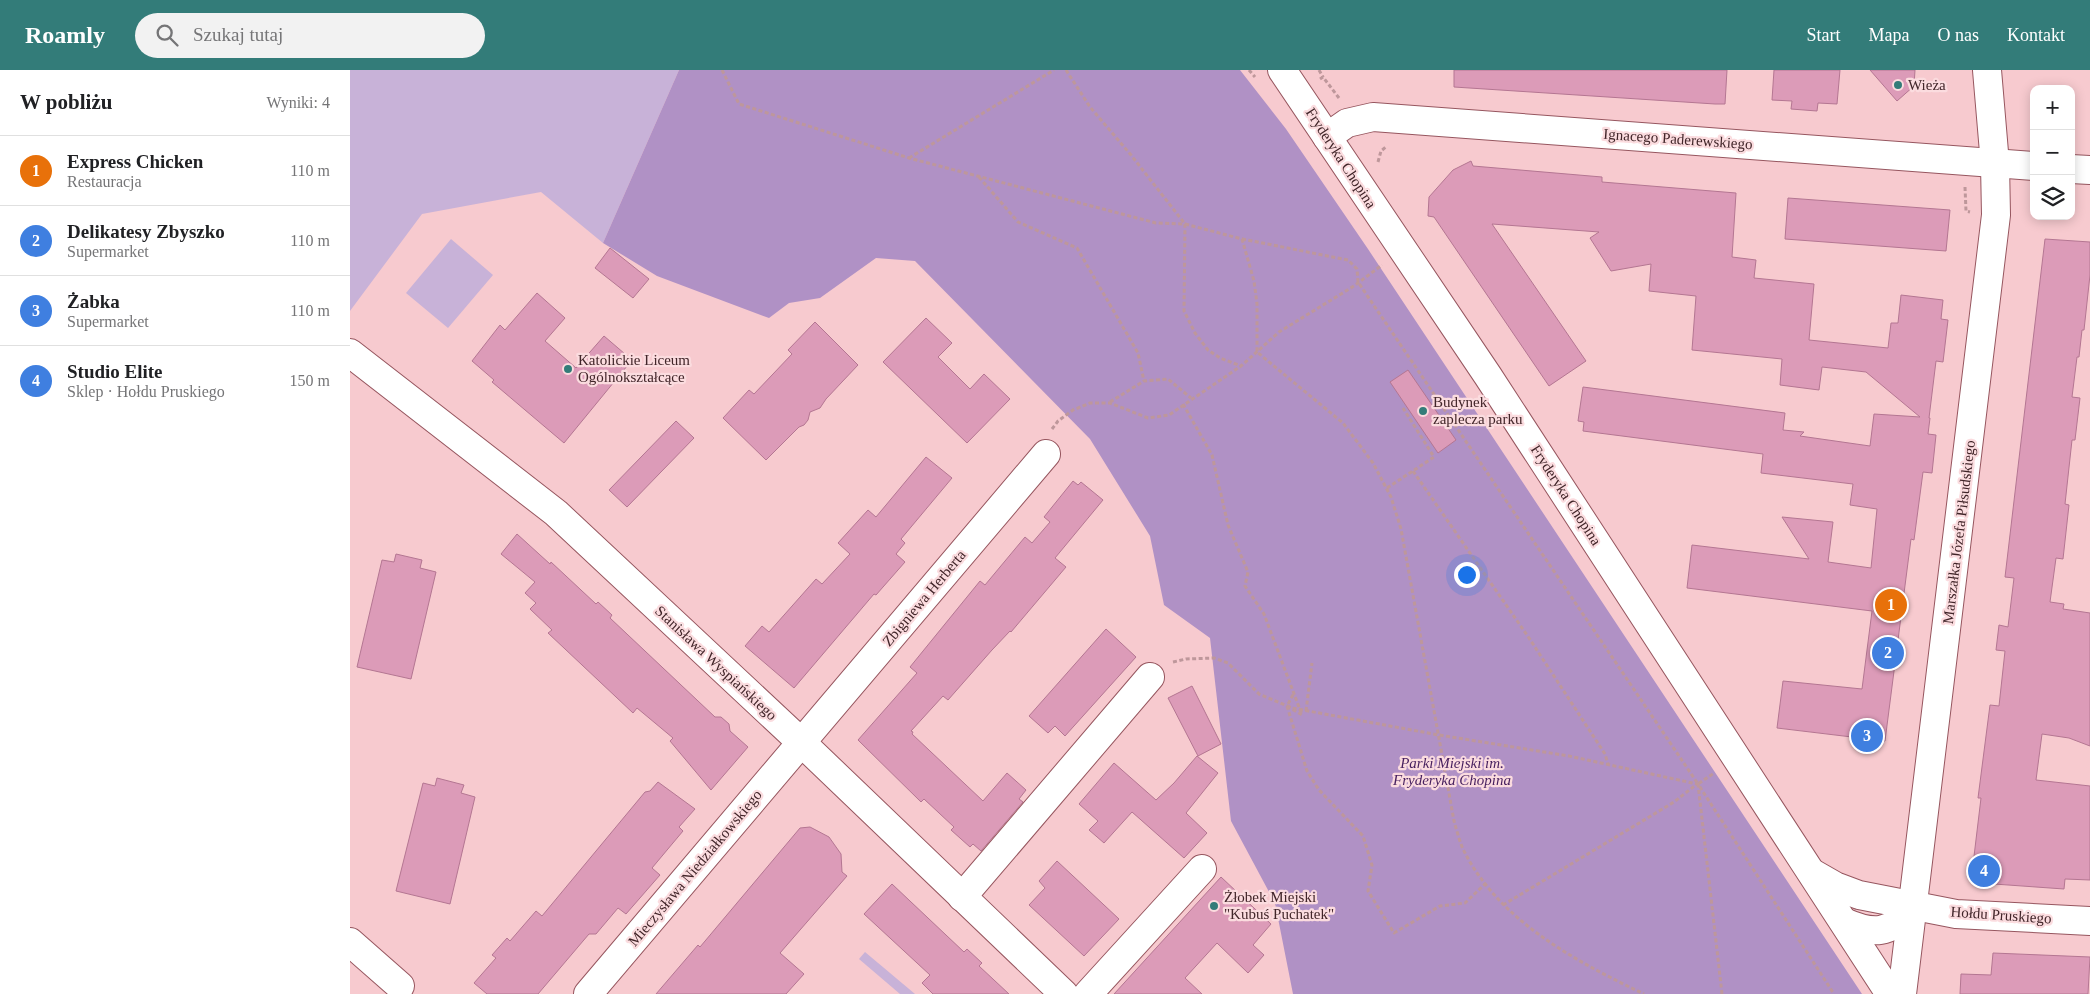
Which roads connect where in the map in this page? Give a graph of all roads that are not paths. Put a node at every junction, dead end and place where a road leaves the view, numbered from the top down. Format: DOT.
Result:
graph roads {
  1 [pos="1282,70"];
  2 [pos="1987,70"];
  3 [pos="1327,137"];
  4 [pos="1995,164"];
  5 [pos="2030,166"];
  6 [pos="2075,169"];
  7 [pos="2090,170"];
  8 [pos="350,353"];
  9 [pos="1046,454"];
  10 [pos="1150,677"];
  11 [pos="802,743"];
  12 [pos="1202,869"];
  13 [pos="1812,873"];
  14 [pos="962,896"];
  15 [pos="1912,907"];
  16 [pos="2090,921"];
  17 [pos="1844,922"];
  18 [pos="350,942"];
  19 [pos="400,986"];
  20 [pos="588,994"];
  21 [pos="1064,994"];
  22 [pos="1088,994"];
  23 [pos="1890,994"];
  24 [pos="1902,994"];
  1 -- 3 [label="street, Fryderyka Chopina"];
  2 -- 4 [label="street, Marszałka Józefa Piłsudskiego"];
  3 -- 4 [label="street, Ignacego Paderewskiego"];
  3 -- 13 [label="street, Fryderyka Chopina"];
  4 -- 5 [label="street, Ignacego Paderewskiego"];
  4 -- 15 [label="street, Marszałka Józefa Piłsudskiego"];
  6 -- 7 [label="street"];
  8 -- 11 [label="street, Stanisława Wyspiańskiego"];
  9 -- 11 [label="street, Zbigniewa Herberta"];
  10 -- 14 [label="street"];
  11 -- 14 [label="street, Stanisława Wyspiańskiego"];
  11 -- 20 [label="street, Mieczysława Niedziałkowskiego"];
  12 -- 22 [label="street"];
  13 -- 15 [label="street, Fryderyka Chopina"];
  13 -- 17 [label="street, Fryderyka Chopina"];
  14 -- 21 [label="street, Stanisława Wyspiańskiego"];
  15 -- 16 [label="street, Hołdu Pruskiego"];
  15 -- 17 [label="street"];
  15 -- 24 [label="street, Marszałka Józefa Piłsudskiego"];
  17 -- 23 [label="street, Fryderyka Chopina"];
  18 -- 19 [label="street"];
}
